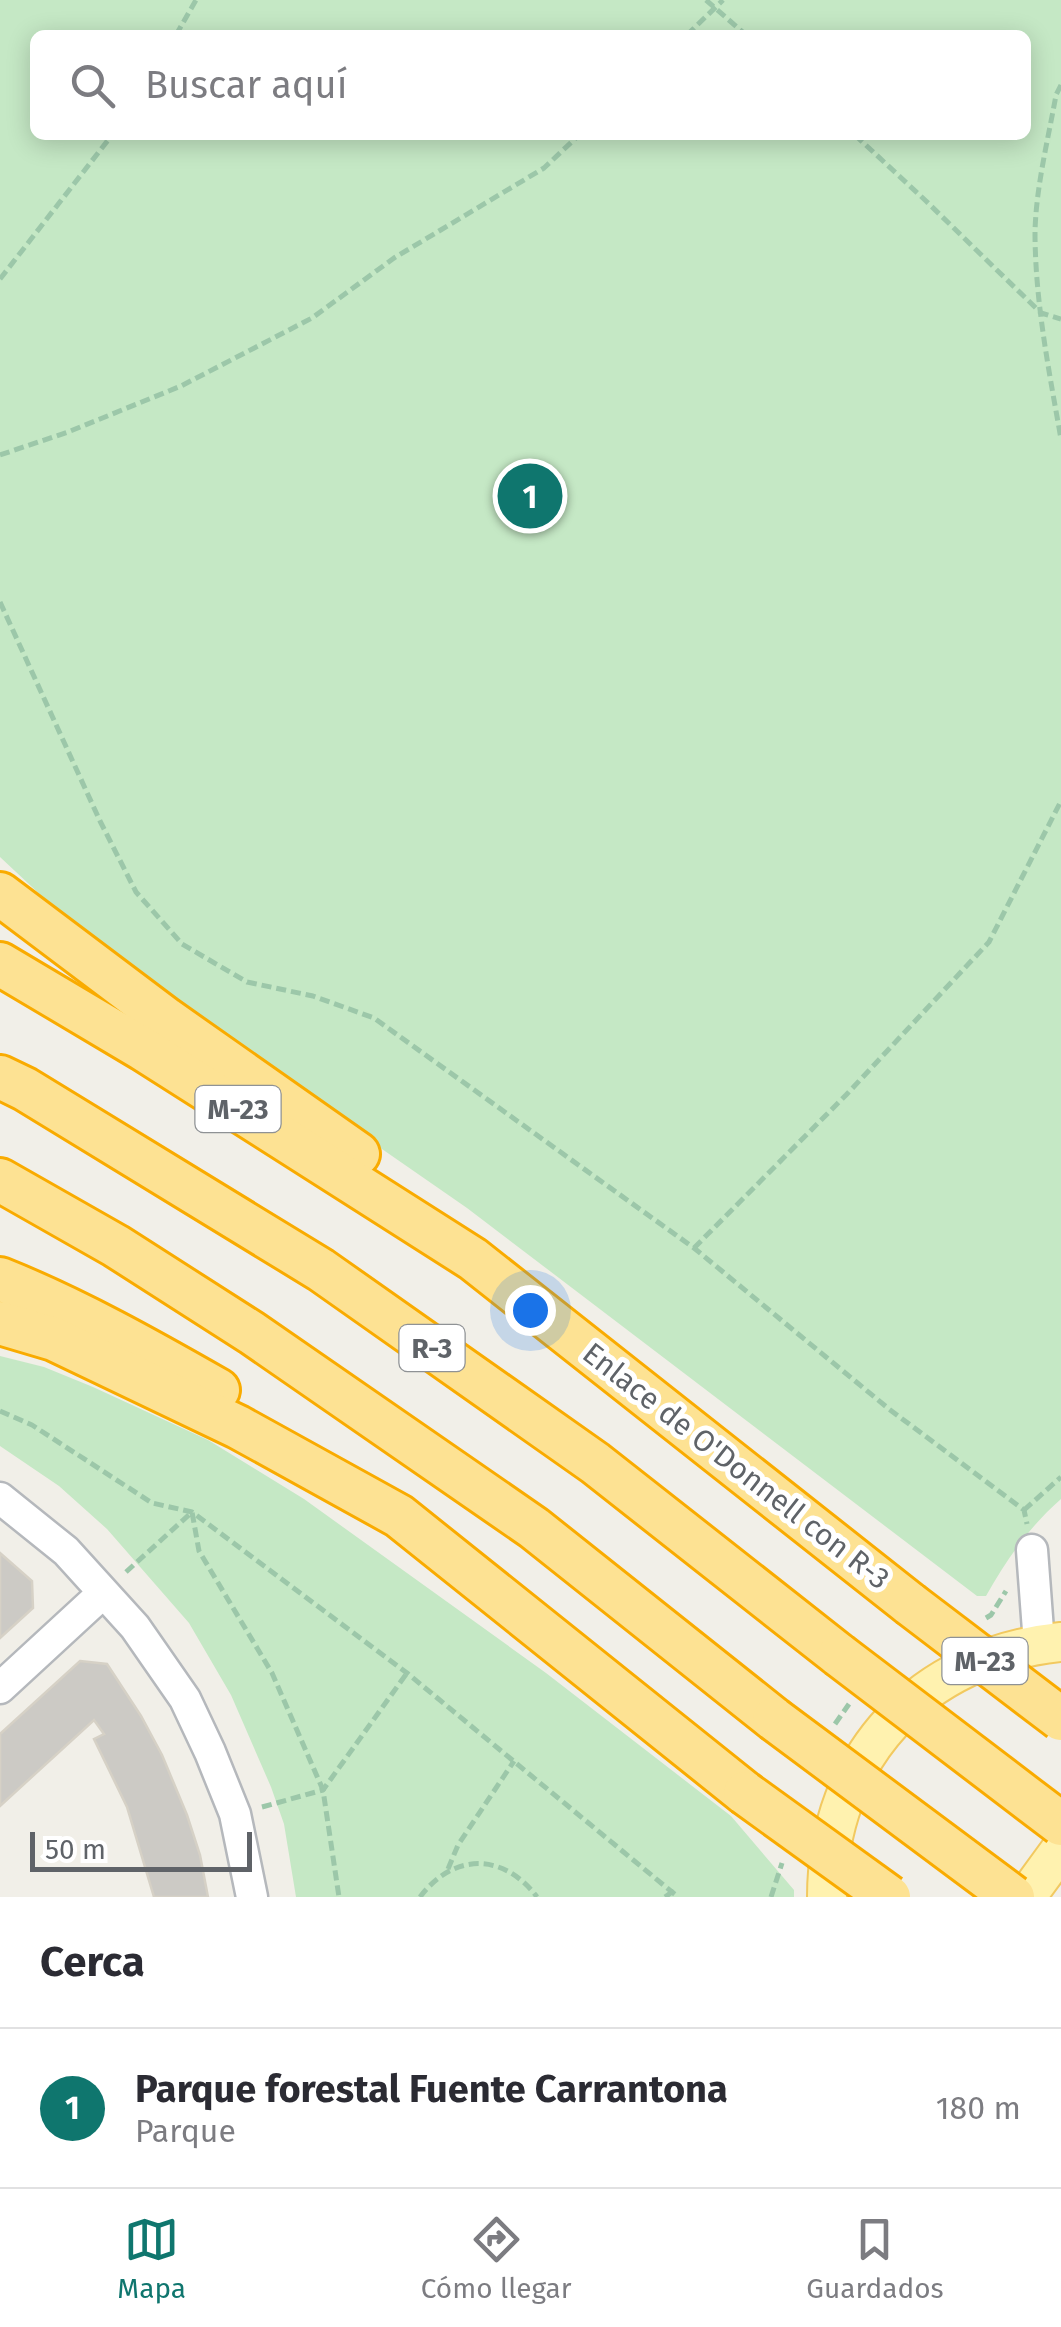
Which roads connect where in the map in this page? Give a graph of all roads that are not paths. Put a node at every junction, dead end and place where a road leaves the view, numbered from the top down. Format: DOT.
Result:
graph roads {
  1 [pos="9,899"];
  2 [pos="0,964"];
  3 [pos="0,1077"];
  4 [pos="0,1180"];
  5 [pos="473,1259"];
  6 [pos="0,1279"];
  7 [pos="0,1323"];
  8 [pos="0,1498"];
  9 [pos="399,1516"];
  10 [pos="1032,1550"];
  11 [pos="104,1592"];
  12 [pos="1050,1643"];
  13 [pos="0,1688"];
  14 [pos="1061,1719"];
  15 [pos="1061,1824"];
  16 [pos="1061,1849"];
  17 [pos="252,1897"];
  18 [pos="827,1897"];
  19 [pos="889,1897"];
  20 [pos="1013,1897"];
  21 [pos="1026,1897"];
  1 -- 5 [label="highway"];
  2 -- 5 [label="highway, Enlace de O'Donnell con R-3 / M-23"];
  3 -- 15 [label="highway, R-3, bridge"];
  4 -- 20 [label="highway, bridge"];
  5 -- 14 [label="highway, Enlace de O'Donnell con R-3 / M-23, bridge"];
  6 -- 9 [label="highway"];
  7 -- 9 [label="highway"];
  8 -- 11 [label="street"];
  9 -- 19 [label="highway, bridge"];
  10 -- 12 [label="street"];
  11 -- 13 [label="street"];
  11 -- 17 [label="street"];
  12 -- 18 [label="main road"];
  16 -- 21 [label="main road"];
}
